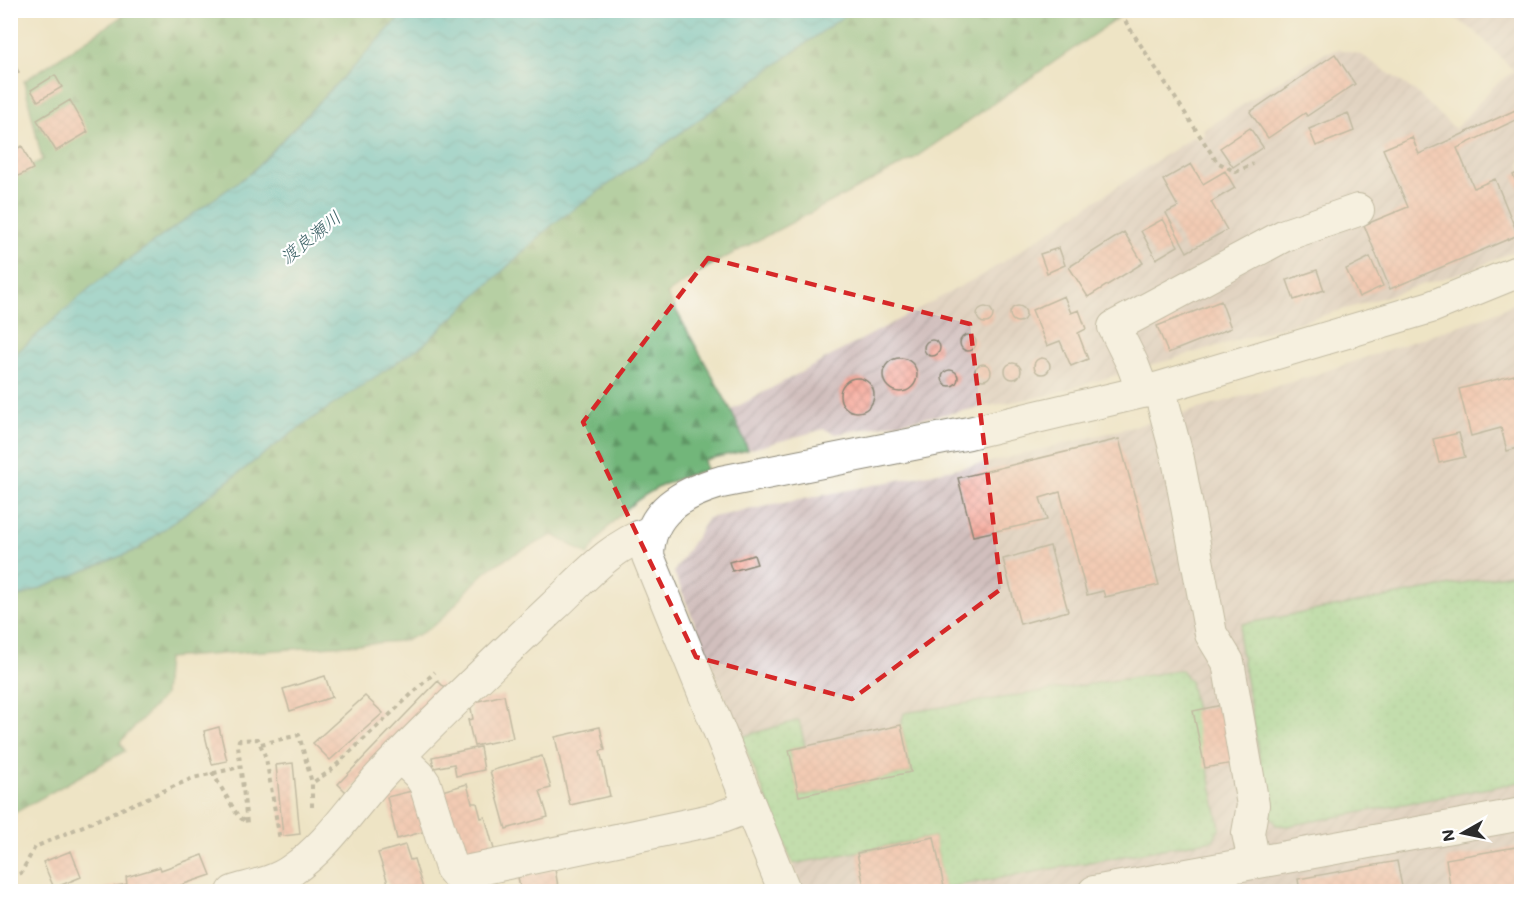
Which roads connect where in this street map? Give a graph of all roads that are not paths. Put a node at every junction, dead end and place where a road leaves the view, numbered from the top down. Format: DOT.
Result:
graph roads {
  1 [pos="1358,210"];
  2 [pos="1521,270"];
  3 [pos="1151,390"];
  4 [pos="651,532"];
  5 [pos="399,756"];
  6 [pos="750,806"];
  7 [pos="1521,814"];
  8 [pos="1254,861"];
  9 [pos="291,869"];
  10 [pos="233,891"];
  11 [pos="785,891"];
  12 [pos="1094,891"];
  1 -- 3 [label="street"];
  2 -- 3 [label="street"];
  3 -- 4 [label="street"];
  3 -- 8 [label="street"];
  4 -- 5 [label="street"];
  4 -- 6 [label="street"];
  5 -- 6 [label="street"];
  5 -- 9 [label="street"];
  6 -- 11 [label="street"];
  7 -- 8 [label="street"];
  8 -- 12 [label="street"];
  9 -- 10 [label="street"];
}
